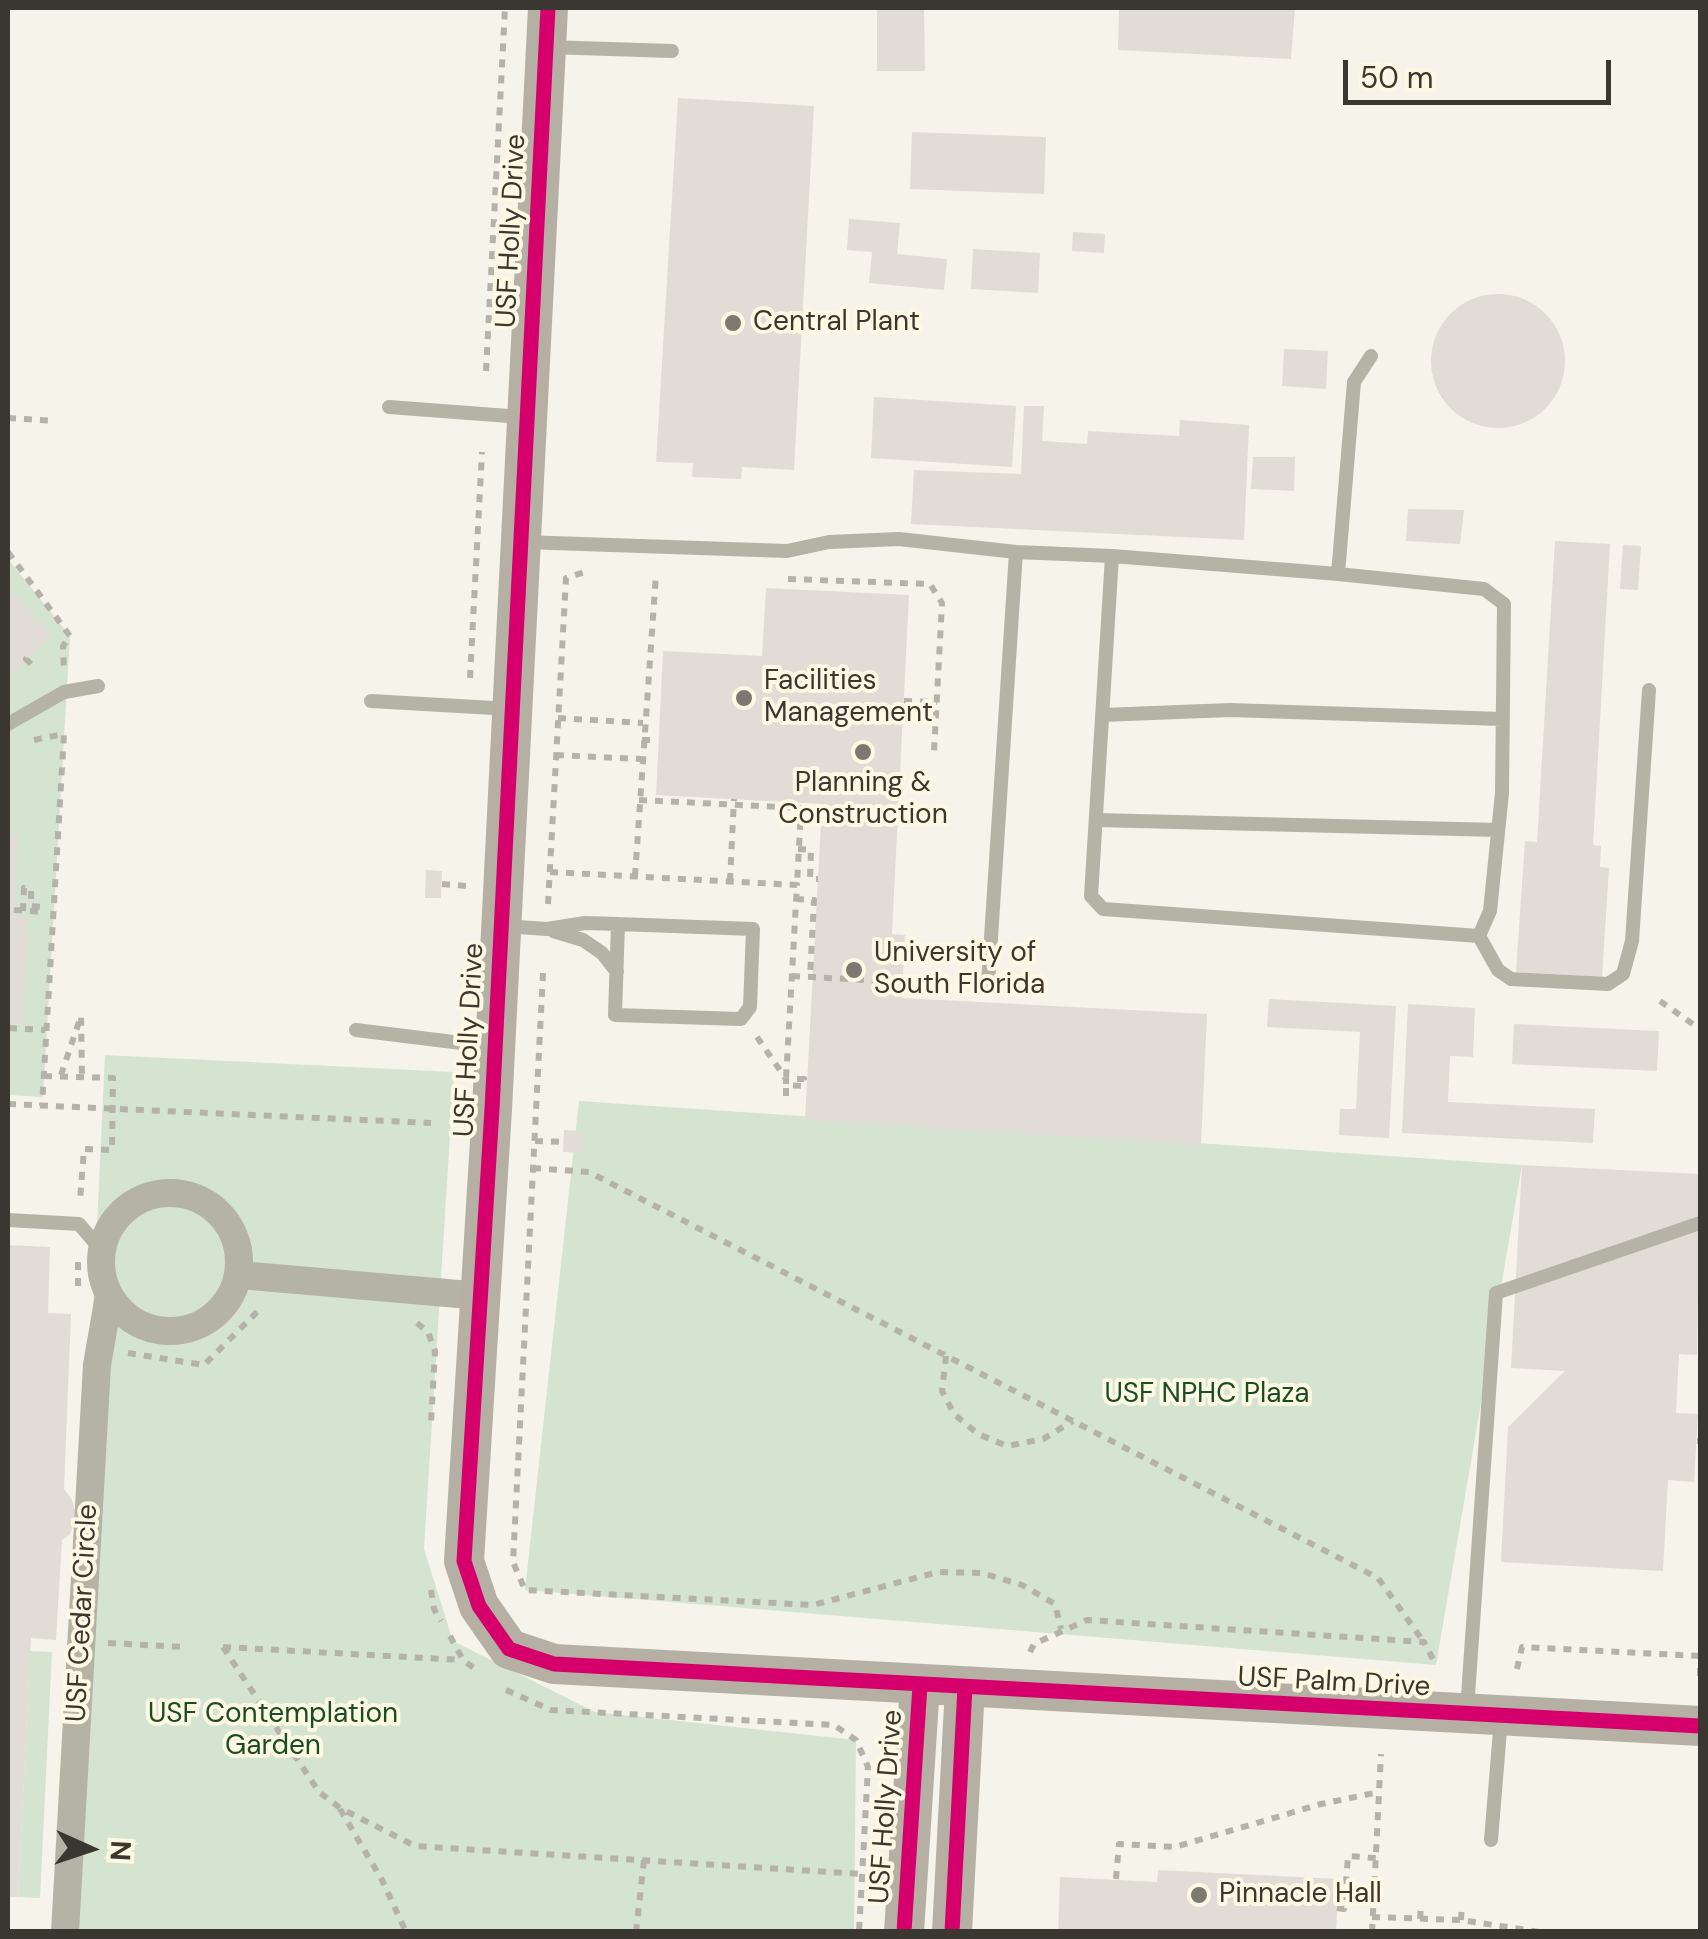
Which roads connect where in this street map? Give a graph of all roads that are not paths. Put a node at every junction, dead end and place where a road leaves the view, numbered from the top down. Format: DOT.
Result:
graph roads {
  1 [pos="547,27"];
  2 [pos="672,51"];
  3 [pos="1371,356"];
  4 [pos="388,407"];
  5 [pos="528,417"];
  6 [pos="522,542"];
  7 [pos="1016,552"];
  8 [pos="1112,556"];
  9 [pos="1338,574"];
  10 [pos="98,686"];
  11 [pos="1649,690"];
  12 [pos="372,701"];
  13 [pos="511,709"];
  14 [pos="1102,715"];
  15 [pos="1502,719"];
  16 [pos="8,724"];
  17 [pos="1096,820"];
  18 [pos="1498,830"];
  19 [pos="618,924"];
  20 [pos="500,925"];
  21 [pos="548,929"];
  22 [pos="1478,936"];
  23 [pos="617,972"];
  24 [pos="988,984"];
  25 [pos="356,1030"];
  26 [pos="495,1048"];
  27 [pos="8,1220"];
  28 [pos="1700,1223"];
  29 [pos="102,1251"];
  30 [pos="240,1275"];
  31 [pos="110,1296"];
  32 [pos="480,1296"];
  33 [pos="920,1685"];
  34 [pos="965,1687"];
  35 [pos="1484,1716"];
  36 [pos="1700,1726"];
  37 [pos="1491,1840"];
  38 [pos="65,1932"];
  39 [pos="904,1932"];
  40 [pos="952,1932"];
  1 -- 2 [label="lane"];
  1 -- 5 [label="street, USF Holly Drive"];
  3 -- 9 [label="lane"];
  4 -- 5 [label="lane"];
  5 -- 6 [label="street, USF Holly Drive"];
  6 -- 7 [label="lane"];
  6 -- 13 [label="street, USF Holly Drive"];
  7 -- 8 [label="lane"];
  7 -- 24 [label="lane"];
  8 -- 9 [label="lane"];
  8 -- 14 [label="lane"];
  9 -- 15 [label="lane"];
  10 -- 16 [label="lane"];
  11 -- 22 [label="lane"];
  12 -- 13 [label="lane"];
  13 -- 20 [label="street, USF Holly Drive"];
  14 -- 15 [label="lane"];
  14 -- 17 [label="lane"];
  15 -- 18 [label="lane"];
  17 -- 18 [label="lane"];
  17 -- 22 [label="lane"];
  18 -- 22 [label="lane"];
  19 -- 21 [label="lane"];
  19 -- 23 [label="lane"];
  19 -- 23 [label="lane"];
  20 -- 21 [label="lane"];
  20 -- 26 [label="street, USF Holly Drive"];
  21 -- 23 [label="lane"];
  25 -- 26 [label="lane"];
  26 -- 32 [label="street, USF Holly Drive"];
  27 -- 29 [label="lane"];
  28 -- 35 [label="lane"];
  29 -- 30 [label="street"];
  29 -- 31 [label="street, USF Cedar Circle"];
  30 -- 31 [label="street"];
  30 -- 32 [label="street"];
  31 -- 38 [label="street, USF Cedar Circle"];
  32 -- 33 [label="street, USF Holly Drive"];
  33 -- 34 [label="street, USF Holly Drive"];
  33 -- 39 [label="street, USF Holly Drive"];
  34 -- 35 [label="street, USF Palm Drive"];
  34 -- 40 [label="street"];
  35 -- 36 [label="street, USF Palm Drive"];
  35 -- 37 [label="lane"];
}
